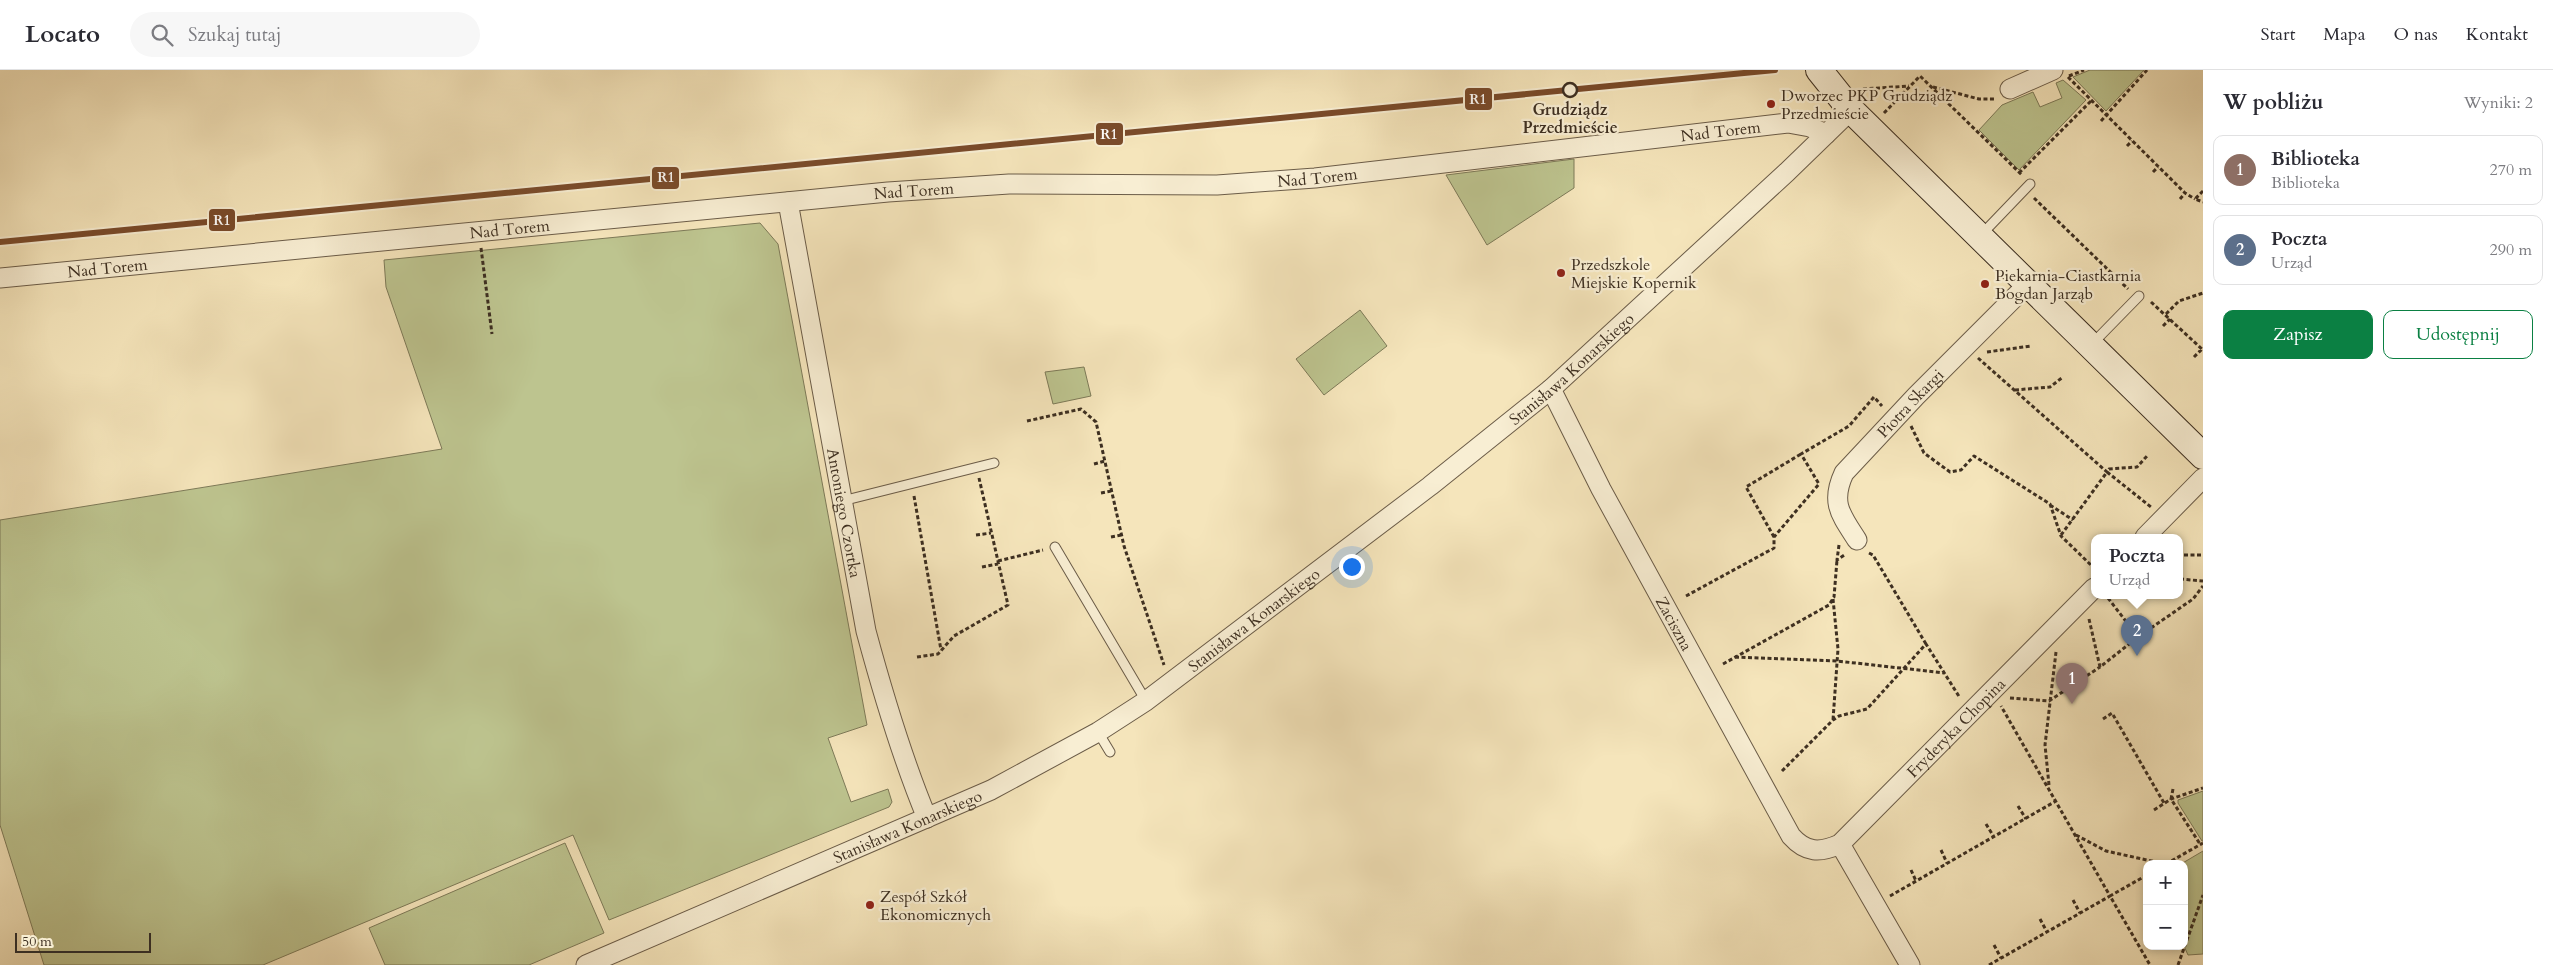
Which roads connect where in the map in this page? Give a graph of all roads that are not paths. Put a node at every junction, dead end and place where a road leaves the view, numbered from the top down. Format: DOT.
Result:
graph roads {
  1 [pos="1819,70"];
  2 [pos="2060,73"];
  3 [pos="2010,89"];
  4 [pos="1855,100"];
  5 [pos="1826,134"];
  6 [pos="2030,184"];
  7 [pos="788,202"];
  8 [pos="1980,236"];
  9 [pos="0,278"];
  10 [pos="2028,284"];
  11 [pos="2139,296"];
  12 [pos="2091,345"];
  13 [pos="1551,389"];
  14 [pos="2203,456"];
  15 [pos="994,463"];
  16 [pos="2203,478"];
  17 [pos="842,501"];
  18 [pos="2148,534"];
  19 [pos="1055,547"];
  20 [pos="1857,548"];
  21 [pos="2100,599"];
  22 [pos="1146,701"];
  23 [pos="1098,732"];
  24 [pos="1110,752"];
  25 [pos="927,818"];
  26 [pos="1840,844"];
  27 [pos="586,965"];
  28 [pos="1910,965"];
  1 -- 4 [label="street"];
  2 -- 3 [label="street"];
  4 -- 5 [label="street, Stanisława Konarskiego"];
  4 -- 8 [label="street"];
  5 -- 7 [label="street, Nad Torem"];
  5 -- 13 [label="street, Stanisława Konarskiego"];
  6 -- 8 [label="lane"];
  7 -- 9 [label="street, Nad Torem"];
  7 -- 17 [label="street, Antoniego Czortka"];
  8 -- 10 [label="street"];
  10 -- 12 [label="street"];
  10 -- 20 [label="street, Piotra Skargi"];
  11 -- 12 [label="lane"];
  12 -- 14 [label="street"];
  13 -- 22 [label="street, Stanisława Konarskiego"];
  13 -- 26 [label="street, Zaciszna"];
  15 -- 17 [label="lane"];
  16 -- 18 [label="street"];
  17 -- 25 [label="street, Antoniego Czortka"];
  19 -- 22 [label="lane"];
  21 -- 26 [label="street, Fryderyka Chopina"];
  22 -- 23 [label="street, Stanisława Konarskiego"];
  23 -- 24 [label="lane"];
  23 -- 25 [label="street, Stanisława Konarskiego"];
  25 -- 27 [label="street, Stanisława Konarskiego"];
  26 -- 28 [label="street"];
}
